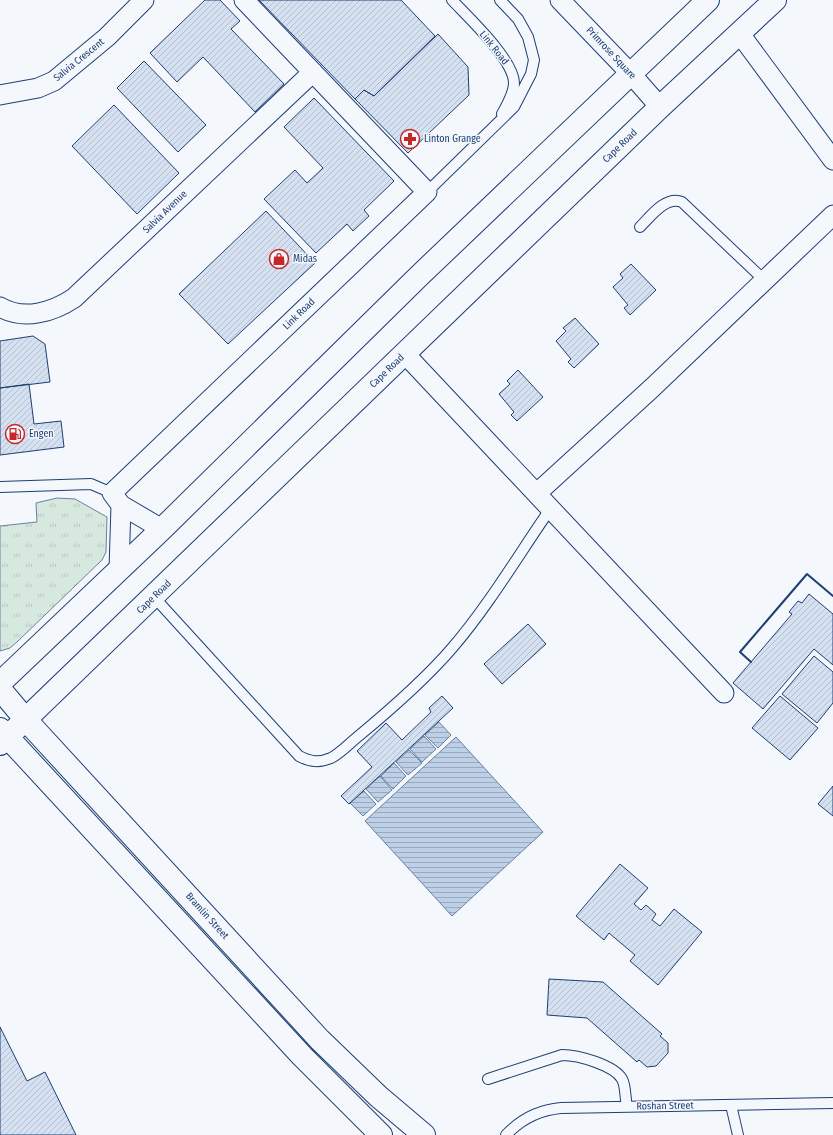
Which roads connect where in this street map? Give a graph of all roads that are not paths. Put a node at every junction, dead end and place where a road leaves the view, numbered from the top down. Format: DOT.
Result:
graph roads {
  1 [pos="144,0"];
  2 [pos="244,0"];
  3 [pos="452,0"];
  4 [pos="500,0"];
  5 [pos="560,0"];
  6 [pos="708,0"];
  7 [pos="775,0"];
  8 [pos="740,34"];
  9 [pos="313,72"];
  10 [pos="632,75"];
  11 [pos="0,95"];
  12 [pos="660,107"];
  13 [pos="496,125"];
  14 [pos="833,160"];
  15 [pos="427,192"];
  16 [pos="833,216"];
  17 [pos="640,227"];
  18 [pos="764,280"];
  19 [pos="0,307"];
  20 [pos="404,354"];
  21 [pos="0,487"];
  22 [pos="536,493"];
  23 [pos="117,499"];
  24 [pos="551,508"];
  25 [pos="162,529"];
  26 [pos="119,570"];
  27 [pos="154,597"];
  28 [pos="0,683"];
  29 [pos="0,689"];
  30 [pos="724,693"];
  31 [pos="26,720"];
  32 [pos="2,736"];
  33 [pos="488,1078"];
  34 [pos="833,1103"];
  35 [pos="731,1105"];
  36 [pos="626,1107"];
  37 [pos="381,1135"];
  38 [pos="424,1135"];
  39 [pos="506,1135"];
  40 [pos="738,1135"];
  1 -- 11 [label="street, Salvia Crescent"];
  2 -- 9 [label="street"];
  3 -- 13 [label="lane, Link Road"];
  4 -- 13 [label="lane, Link Road"];
  5 -- 10 [label="street, Primrose Square"];
  6 -- 10 [label="main road"];
  7 -- 8 [label="main road, Cape Road"];
  8 -- 12 [label="main road, Cape Road"];
  8 -- 14 [label="street"];
  9 -- 15 [label="street"];
  9 -- 19 [label="street, Salvia Avenue"];
  10 -- 12 [label="street, Primrose Square"];
  10 -- 25 [label="main road"];
  12 -- 20 [label="main road, Cape Road"];
  13 -- 15 [label="lane, Link Road"];
  15 -- 23 [label="street, Link Road"];
  16 -- 18 [label="street"];
  17 -- 18 [label="lane"];
  18 -- 22 [label="street"];
  20 -- 22 [label="street"];
  20 -- 27 [label="main road, Cape Road"];
  21 -- 23 [label="lane"];
  22 -- 24 [label="street"];
  23 -- 25 [label="street"];
  23 -- 26 [label="street"];
  24 -- 27 [label="lane"];
  24 -- 30 [label="street"];
  25 -- 26 [label="main road"];
  26 -- 28 [label="main road"];
  27 -- 31 [label="main road, Cape Road"];
  29 -- 31 [label="main road, Bramlin Street"];
  31 -- 32 [label="main road, Cape Road"];
  31 -- 38 [label="main road, Bramlin Street"];
  32 -- 37 [label="main road"];
  33 -- 36 [label="lane"];
  34 -- 35 [label="lane, Roshan Street"];
  35 -- 36 [label="lane, Roshan Street"];
  35 -- 40 [label="lane"];
  36 -- 39 [label="lane, Roshan Street"];
}
